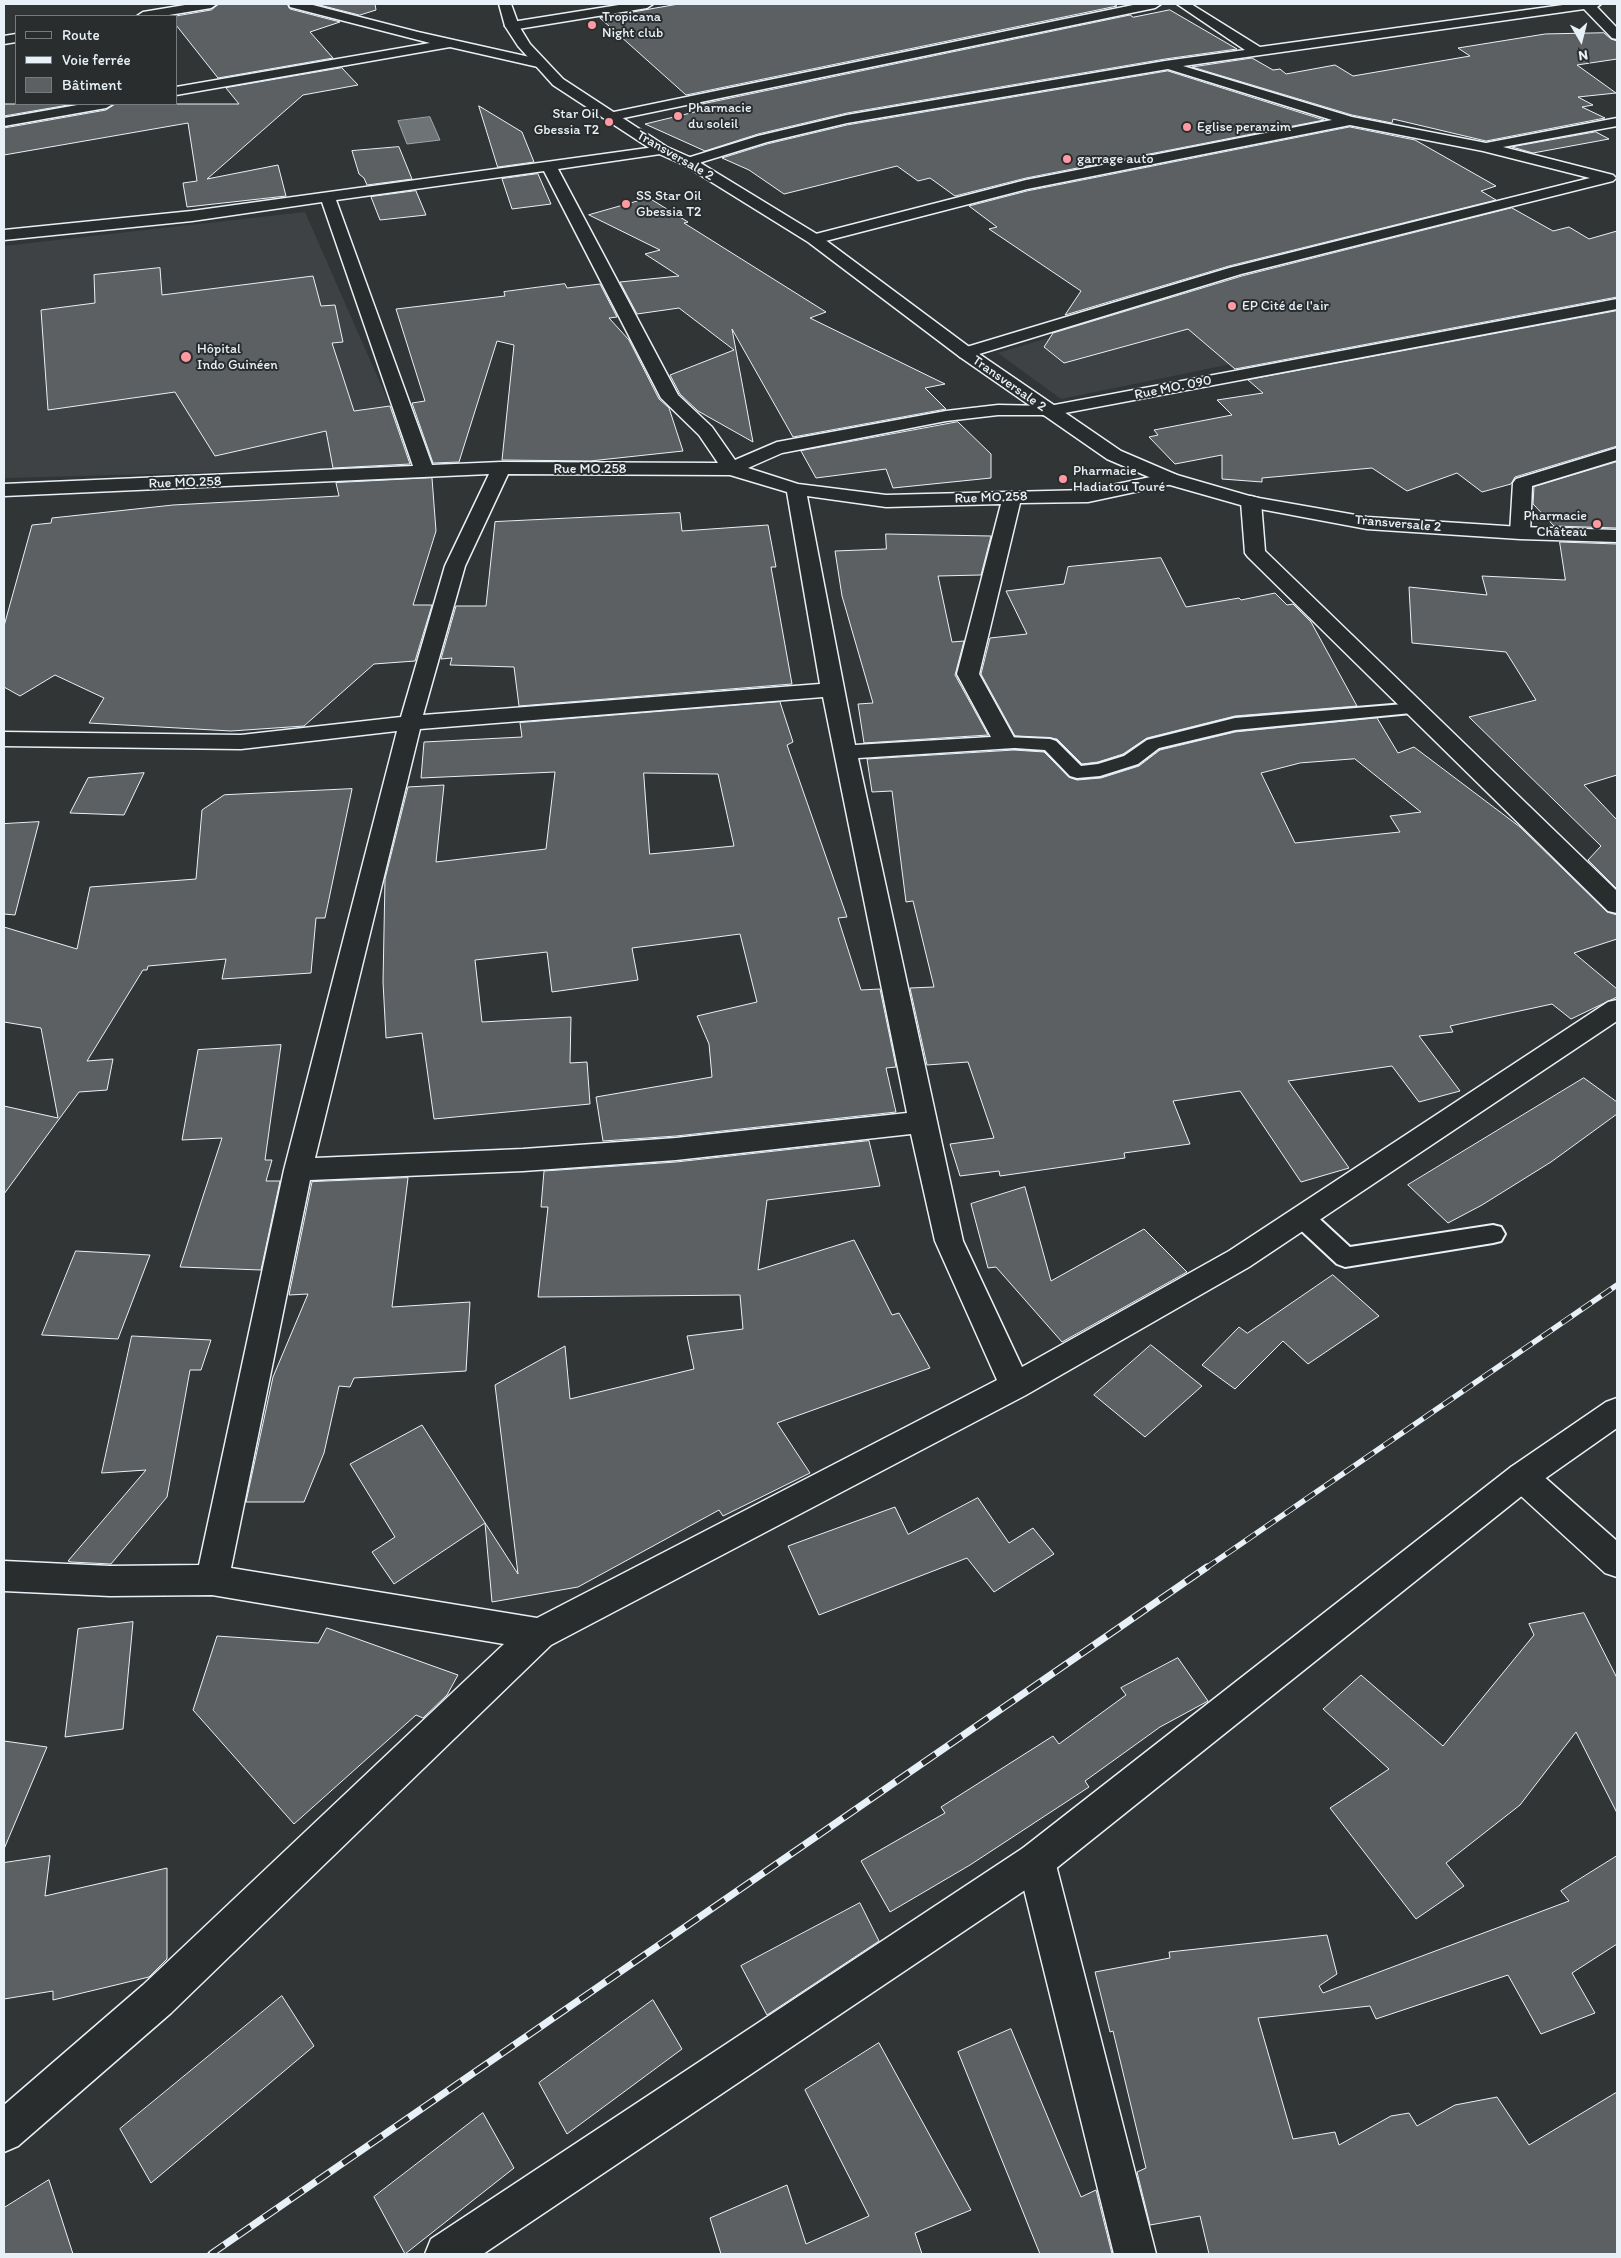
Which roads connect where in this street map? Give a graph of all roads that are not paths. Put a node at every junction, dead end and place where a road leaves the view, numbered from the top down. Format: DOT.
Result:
graph roads {
  1 [pos="211,4"];
  2 [pos="295,4"];
  3 [pos="505,4"];
  4 [pos="647,4"];
  5 [pos="1155,4"];
  6 [pos="1184,4"];
  7 [pos="1591,4"];
  8 [pos="1066,11"];
  9 [pos="149,15"];
  10 [pos="1079,19"];
  11 [pos="512,26"];
  12 [pos="1617,34"];
  13 [pos="448,44"];
  14 [pos="1258,52"];
  15 [pos="538,63"];
  16 [pos="1166,65"];
  17 [pos="178,91"];
  18 [pos="100,105"];
  19 [pos="609,117"];
  20 [pos="1350,121"];
  21 [pos="4,122"];
  22 [pos="1617,122"];
  23 [pos="1483,147"];
  24 [pos="662,150"];
  25 [pos="689,162"];
  26 [pos="549,166"];
  27 [pos="1613,180"];
  28 [pos="328,198"];
  29 [pos="4,235"];
  30 [pos="814,239"];
  31 [pos="1617,304"];
  32 [pos="966,354"];
  33 [pos="1049,412"];
  34 [pos="1617,454"];
  35 [pos="501,468"];
  36 [pos="731,469"];
  37 [pos="425,473"];
  38 [pos="1170,479"];
  39 [pos="796,488"];
  40 [pos="4,490"];
  41 [pos="1012,498"];
  42 [pos="1251,502"];
  43 [pos="1520,533"];
  44 [pos="1617,536"];
  45 [pos="832,690"];
  46 [pos="1416,708"];
  47 [pos="410,723"];
  48 [pos="4,739"];
  49 [pos="1006,743"];
  50 [pos="846,752"];
  51 [pos="1617,906"];
  52 [pos="1617,1009"];
  53 [pos="922,1122"];
  54 [pos="298,1170"];
  55 [pos="1302,1217"];
  56 [pos="1493,1234"];
  57 [pos="1015,1386"];
  58 [pos="1617,1411"];
  59 [pos="1522,1477"];
  60 [pos="1617,1562"];
  61 [pos="4,1576"];
  62 [pos="212,1580"];
  63 [pos="539,1634"];
  64 [pos="1036,1861"];
  65 [pos="4,2132"];
  66 [pos="446,2254"];
  67 [pos="1136,2254"];
  1 -- 9 [label="street"];
  2 -- 13 [label="street"];
  3 -- 11 [label="street, Transversale 2"];
  4 -- 11 [label="street"];
  5 -- 10 [label="street"];
  6 -- 14 [label="street"];
  7 -- 12 [label="street"];
  7 -- 14 [label="street"];
  8 -- 10 [label="street"];
  10 -- 19 [label="street"];
  11 -- 15 [label="street, Transversale 2"];
  13 -- 15 [label="street"];
  13 -- 17 [label="street"];
  14 -- 16 [label="street"];
  15 -- 19 [label="street, Transversale 2"];
  16 -- 20 [label="street"];
  16 -- 25 [label="street"];
  18 -- 21 [label="street"];
  19 -- 24 [label="street, Transversale 2"];
  20 -- 23 [label="street"];
  20 -- 30 [label="street"];
  22 -- 23 [label="street"];
  23 -- 27 [label="street"];
  24 -- 25 [label="street, Transversale 2"];
  24 -- 26 [label="street"];
  25 -- 30 [label="street, Transversale 2"];
  26 -- 28 [label="street"];
  26 -- 36 [label="street"];
  27 -- 32 [label="street"];
  28 -- 29 [label="street"];
  28 -- 37 [label="street"];
  30 -- 32 [label="street, Transversale 2"];
  31 -- 33 [label="street, Rue MO. 090"];
  32 -- 33 [label="street, Transversale 2"];
  33 -- 36 [label="street, Rue MO. 090"];
  33 -- 38 [label="street, Transversale 2"];
  34 -- 43 [label="street"];
  35 -- 36 [label="street, Rue MO.258"];
  35 -- 37 [label="street, Rue MO.258"];
  35 -- 47 [label="street"];
  36 -- 39 [label="street, Rue MO.258"];
  37 -- 40 [label="street, Rue MO.258"];
  38 -- 41 [label="street, Rue MO.258"];
  38 -- 42 [label="street, Transversale 2"];
  39 -- 41 [label="street, Rue MO.258"];
  39 -- 45 [label="street"];
  41 -- 49 [label="street"];
  42 -- 43 [label="street, Transversale 2"];
  42 -- 46 [label="street"];
  43 -- 44 [label="street, Transversale 2"];
  45 -- 47 [label="street"];
  45 -- 50 [label="street"];
  46 -- 49 [label="lane"];
  46 -- 51 [label="street"];
  47 -- 48 [label="street"];
  47 -- 54 [label="street"];
  49 -- 50 [label="street"];
  50 -- 53 [label="street"];
  52 -- 55 [label="street"];
  53 -- 54 [label="street"];
  53 -- 57 [label="street"];
  54 -- 62 [label="street"];
  55 -- 56 [label="lane"];
  55 -- 57 [label="street"];
  57 -- 63 [label="street"];
  58 -- 59 [label="street"];
  59 -- 60 [label="street"];
  59 -- 64 [label="street"];
  61 -- 62 [label="street"];
  62 -- 63 [label="street"];
  63 -- 65 [label="street"];
  64 -- 66 [label="street"];
  64 -- 67 [label="street"];
}
